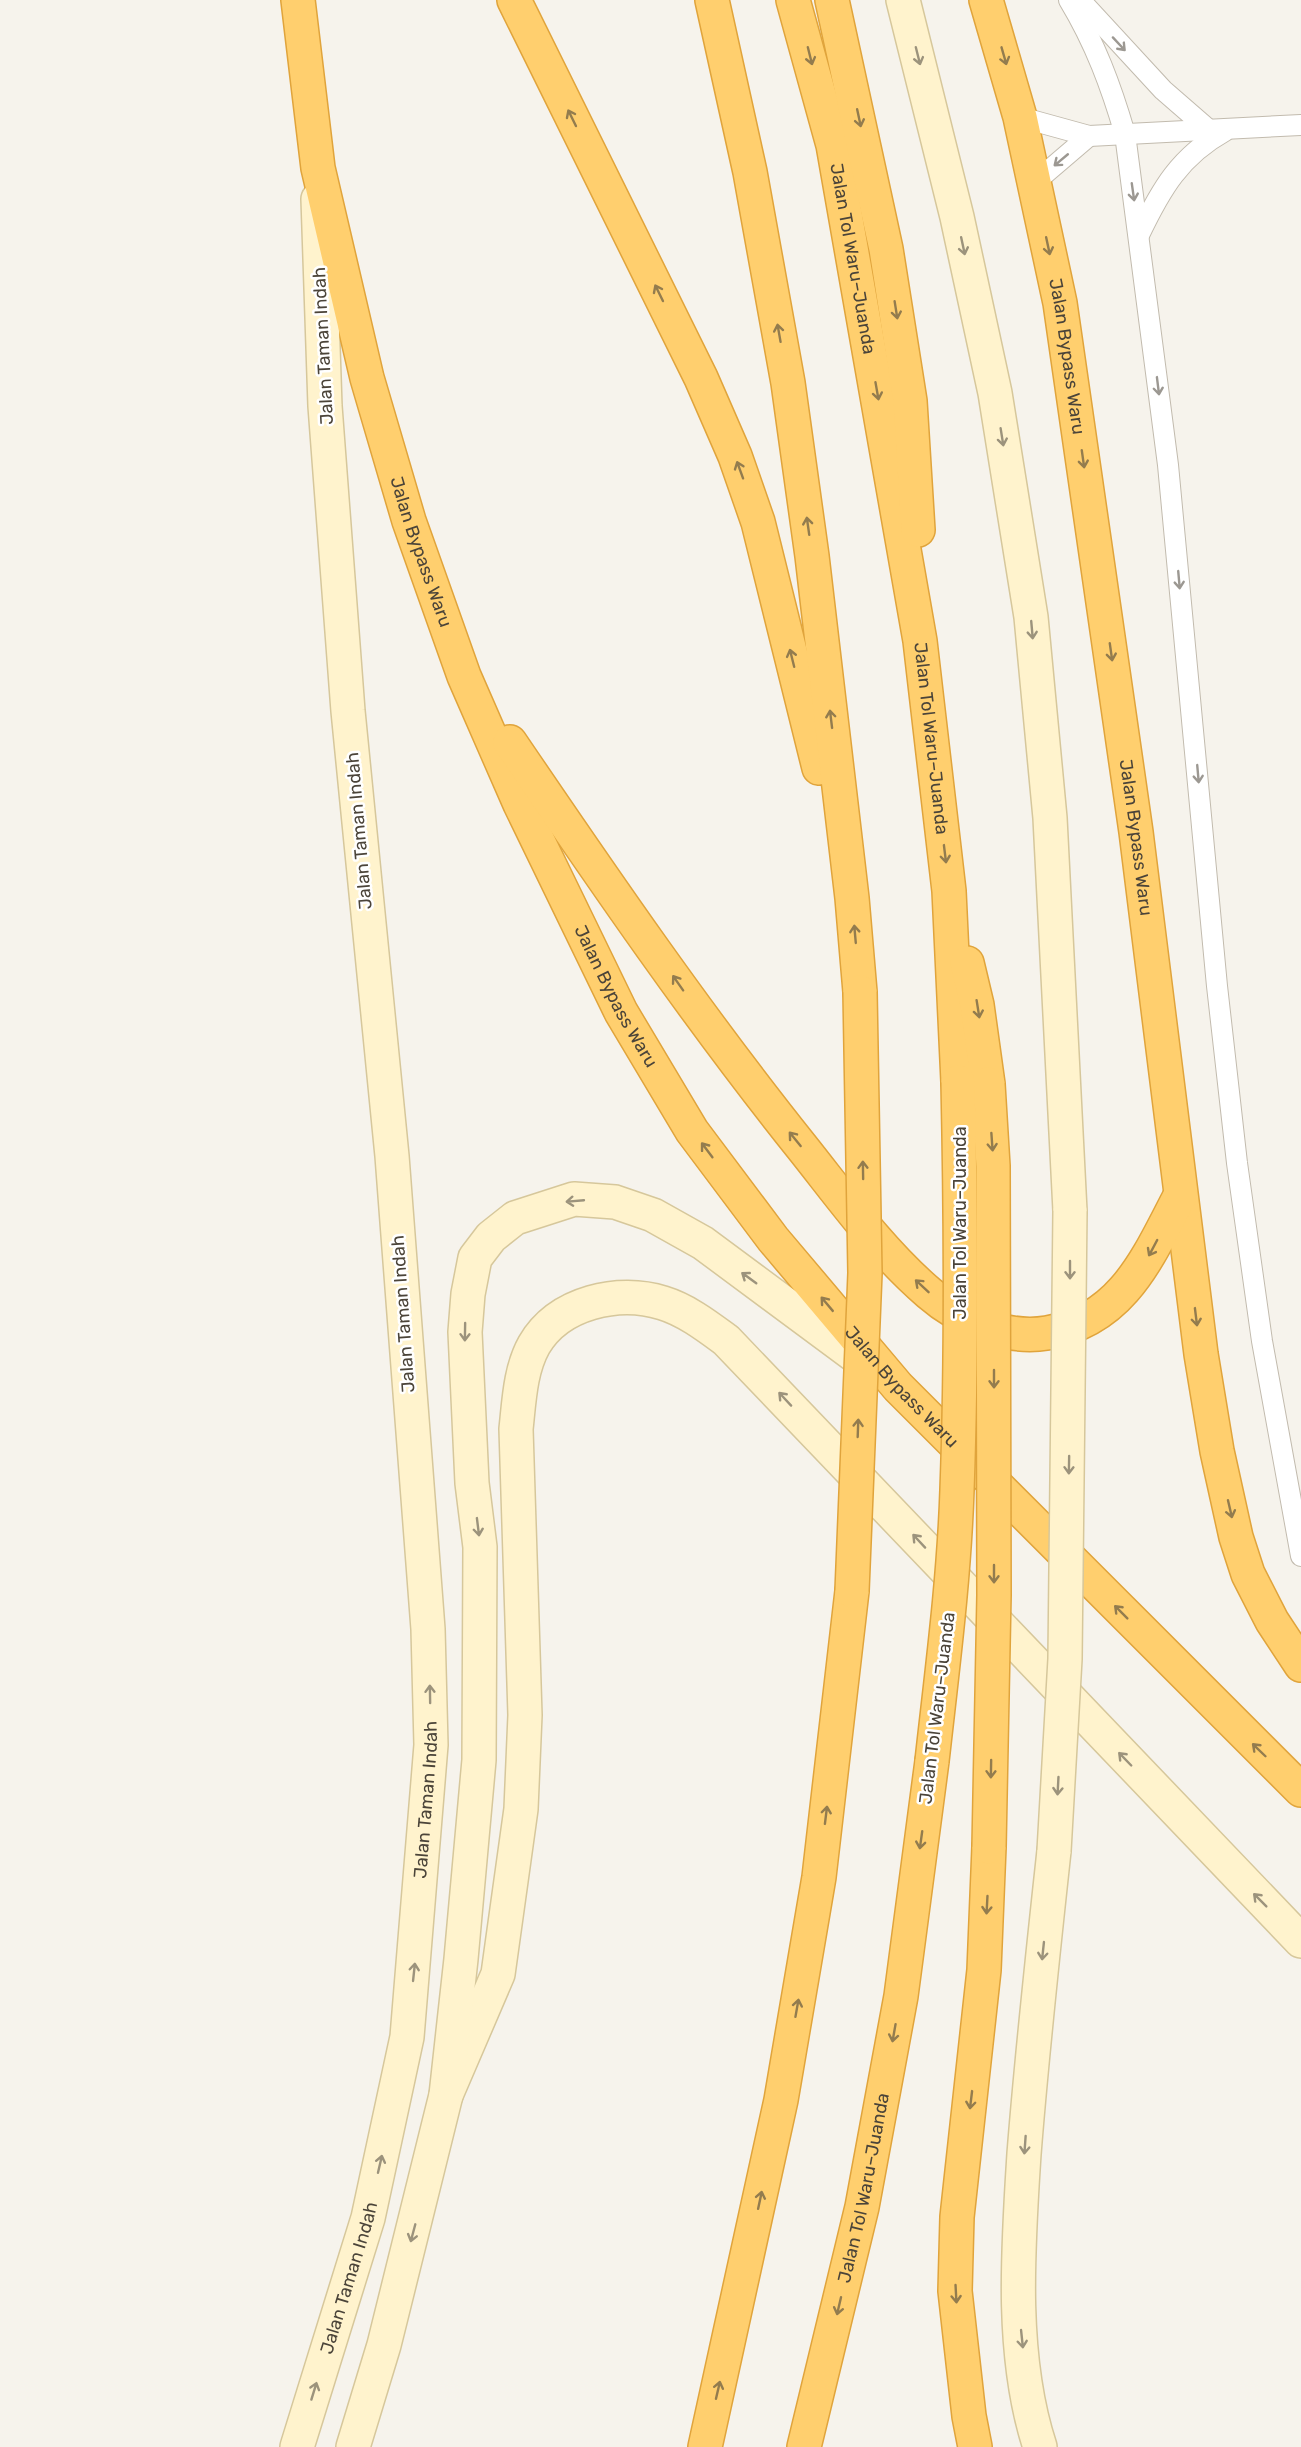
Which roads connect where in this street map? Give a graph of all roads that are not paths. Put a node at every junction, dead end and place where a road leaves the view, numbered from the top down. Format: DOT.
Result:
graph roads {
  1 [pos="298,0"];
  2 [pos="514,0"];
  3 [pos="712,0"];
  4 [pos="793,0"];
  5 [pos="832,0"];
  6 [pos="903,0"];
  7 [pos="986,0"];
  8 [pos="1069,0"];
  9 [pos="1080,0"];
  10 [pos="1020,117"];
  11 [pos="1301,125"];
  12 [pos="1230,129"];
  13 [pos="1209,130"];
  14 [pos="1125,134"];
  15 [pos="1089,136"];
  16 [pos="318,168"];
  17 [pos="1034,183"];
  18 [pos="1139,235"];
  19 [pos="920,641"];
  20 [pos="464,676"];
  21 [pos="852,898"];
  22 [pos="973,1083"];
  23 [pos="1180,1197"];
  24 [pos="898,1387"];
  25 [pos="1301,1556"];
  26 [pos="1301,1665"];
  27 [pos="1301,1790"];
  28 [pos="1301,1941"];
  29 [pos="446,2095"];
  30 [pos="297,2447"];
  31 [pos="353,2447"];
  32 [pos="705,2447"];
  33 [pos="804,2447"];
  34 [pos="975,2447"];
  35 [pos="1040,2447"];
  1 -- 16 [label="highway, Jalan Bypass Waru"];
  21 -- 2 [label="highway, one-way"];
  21 -- 3 [label="highway, one-way"];
  4 -- 19 [label="highway, Jalan Tol Waru–Juanda, one-way"];
  5 -- 19 [label="highway, one-way"];
  6 -- 35 [label="street, one-way, bridge"];
  7 -- 10 [label="highway, Jalan Bypass Waru, one-way"];
  8 -- 14 [label="lane"];
  9 -- 13 [label="lane, one-way"];
  10 -- 15 [label="lane"];
  10 -- 17 [label="highway, Jalan Bypass Waru"];
  11 -- 12 [label="lane"];
  12 -- 13 [label="lane"];
  12 -- 18 [label="lane"];
  13 -- 14 [label="lane"];
  14 -- 15 [label="lane"];
  14 -- 18 [label="lane, one-way"];
  15 -- 17 [label="lane, one-way"];
  16 -- 20 [label="highway, Jalan Bypass Waru"];
  30 -- 16 [label="street, Jalan Taman Indah, one-way"];
  17 -- 23 [label="highway, Jalan Bypass Waru, one-way"];
  18 -- 25 [label="lane, one-way"];
  19 -- 22 [label="highway, Jalan Tol Waru–Juanda, one-way"];
  23 -- 20 [label="highway, one-way"];
  24 -- 20 [label="highway, Jalan Bypass Waru, one-way"];
  32 -- 21 [label="highway, one-way, bridge"];
  22 -- 33 [label="highway, Jalan Tol Waru–Juanda, one-way, bridge"];
  22 -- 34 [label="highway, one-way, bridge"];
  23 -- 26 [label="highway, Jalan Bypass Waru, one-way"];
  27 -- 24 [label="highway, Jalan Bypass Waru, one-way"];
  24 -- 29 [label="street, one-way"];
  28 -- 29 [label="street, one-way"];
  29 -- 31 [label="street, one-way"];
}
